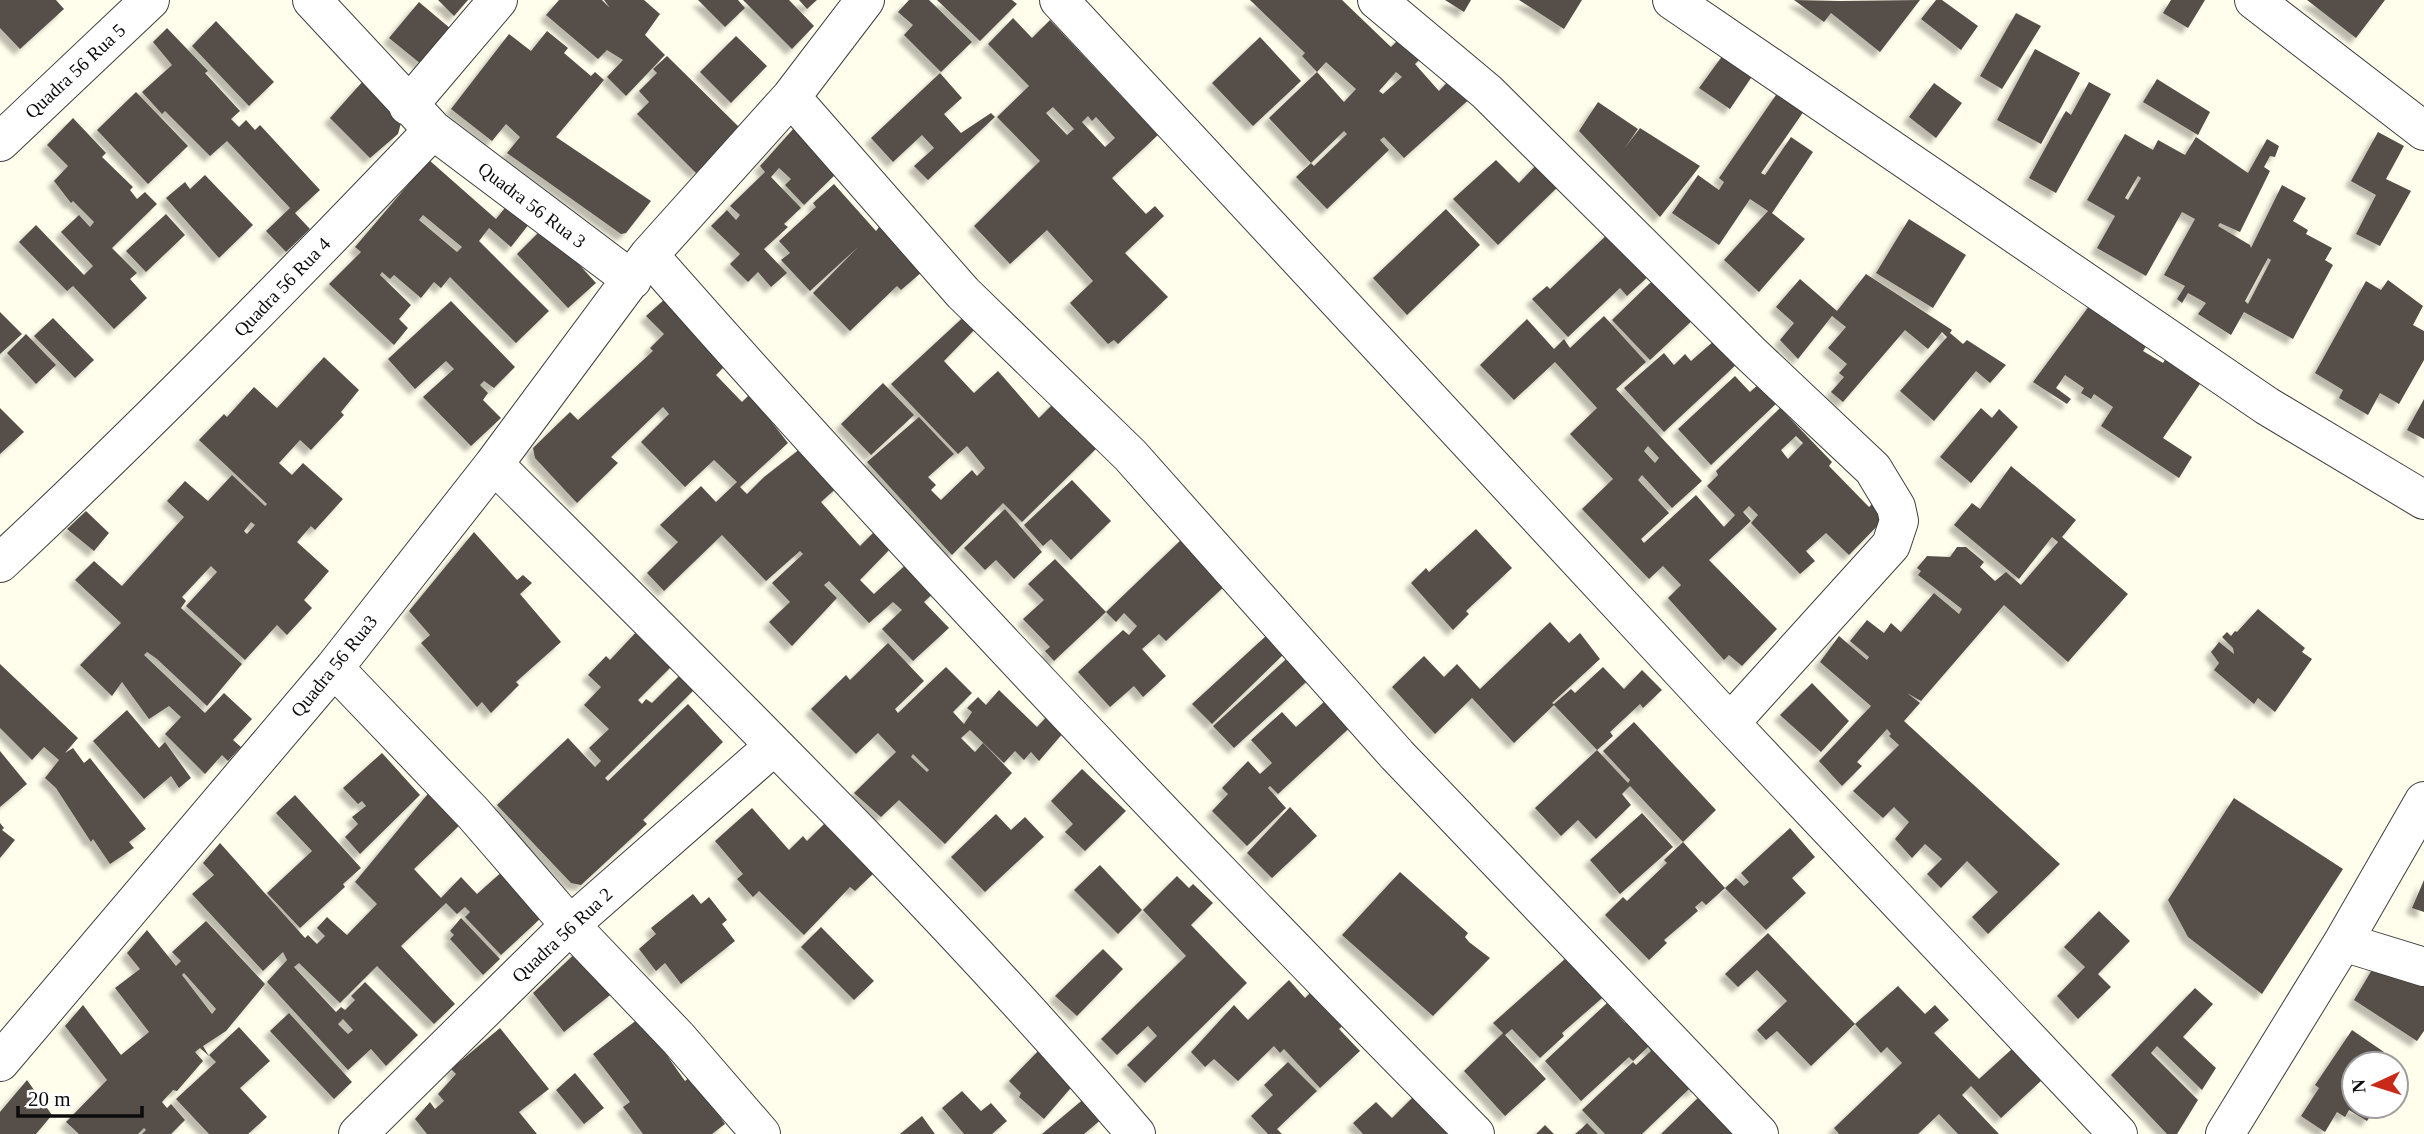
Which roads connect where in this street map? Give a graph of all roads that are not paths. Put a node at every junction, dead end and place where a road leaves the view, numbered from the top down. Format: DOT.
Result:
graph roads {
  1 [pos="150,0"];
  2 [pos="312,0"];
  3 [pos="498,0"];
  4 [pos="865,0"];
  5 [pos="1059,0"];
  6 [pos="1377,0"];
  7 [pos="1672,0"];
  8 [pos="2253,0"];
  9 [pos="792,97"];
  10 [pos="420,118"];
  11 [pos="2424,131"];
  12 [pos="0,142"];
  13 [pos="640,268"];
  14 [pos="494,464"];
  15 [pos="2424,500"];
  16 [pos="0,563"];
  17 [pos="334,668"];
  18 [pos="1730,723"];
  19 [pos="774,746"];
  20 [pos="2424,801"];
  21 [pos="570,925"];
  22 [pos="2343,942"];
  23 [pos="2424,967"];
  24 [pos="0,1062"];
  25 [pos="358,1134"];
  26 [pos="761,1134"];
  27 [pos="1136,1134"];
  28 [pos="1475,1134"];
  29 [pos="1759,1134"];
  30 [pos="2118,1134"];
  31 [pos="2225,1134"];
  1 -- 12 [label="street, Quadra 56 Rua 5"];
  2 -- 10 [label="street"];
  3 -- 10 [label="street, Quadra 56 Rua 4"];
  4 -- 9 [label="street, Quadra 56 Rua3"];
  5 -- 18 [label="street"];
  6 -- 18 [label="street"];
  7 -- 15 [label="street"];
  8 -- 11 [label="street"];
  9 -- 13 [label="street, Quadra 56 Rua3"];
  9 -- 29 [label="street"];
  10 -- 13 [label="street, Quadra 56 Rua 3"];
  10 -- 16 [label="street, Quadra 56 Rua 4"];
  13 -- 14 [label="street, Quadra 56 Rua3"];
  13 -- 28 [label="street, Quadra 56 Rua 3"];
  14 -- 17 [label="street, Quadra 56 Rua3"];
  14 -- 19 [label="street"];
  17 -- 21 [label="street"];
  17 -- 24 [label="street, Quadra 56 Rua3"];
  18 -- 30 [label="street"];
  19 -- 21 [label="street, Quadra 56 Rua 2"];
  19 -- 27 [label="street"];
  20 -- 22 [label="street"];
  21 -- 25 [label="street, Quadra 56 Rua 2"];
  21 -- 26 [label="street"];
  22 -- 23 [label="street"];
  22 -- 31 [label="street"];
}
